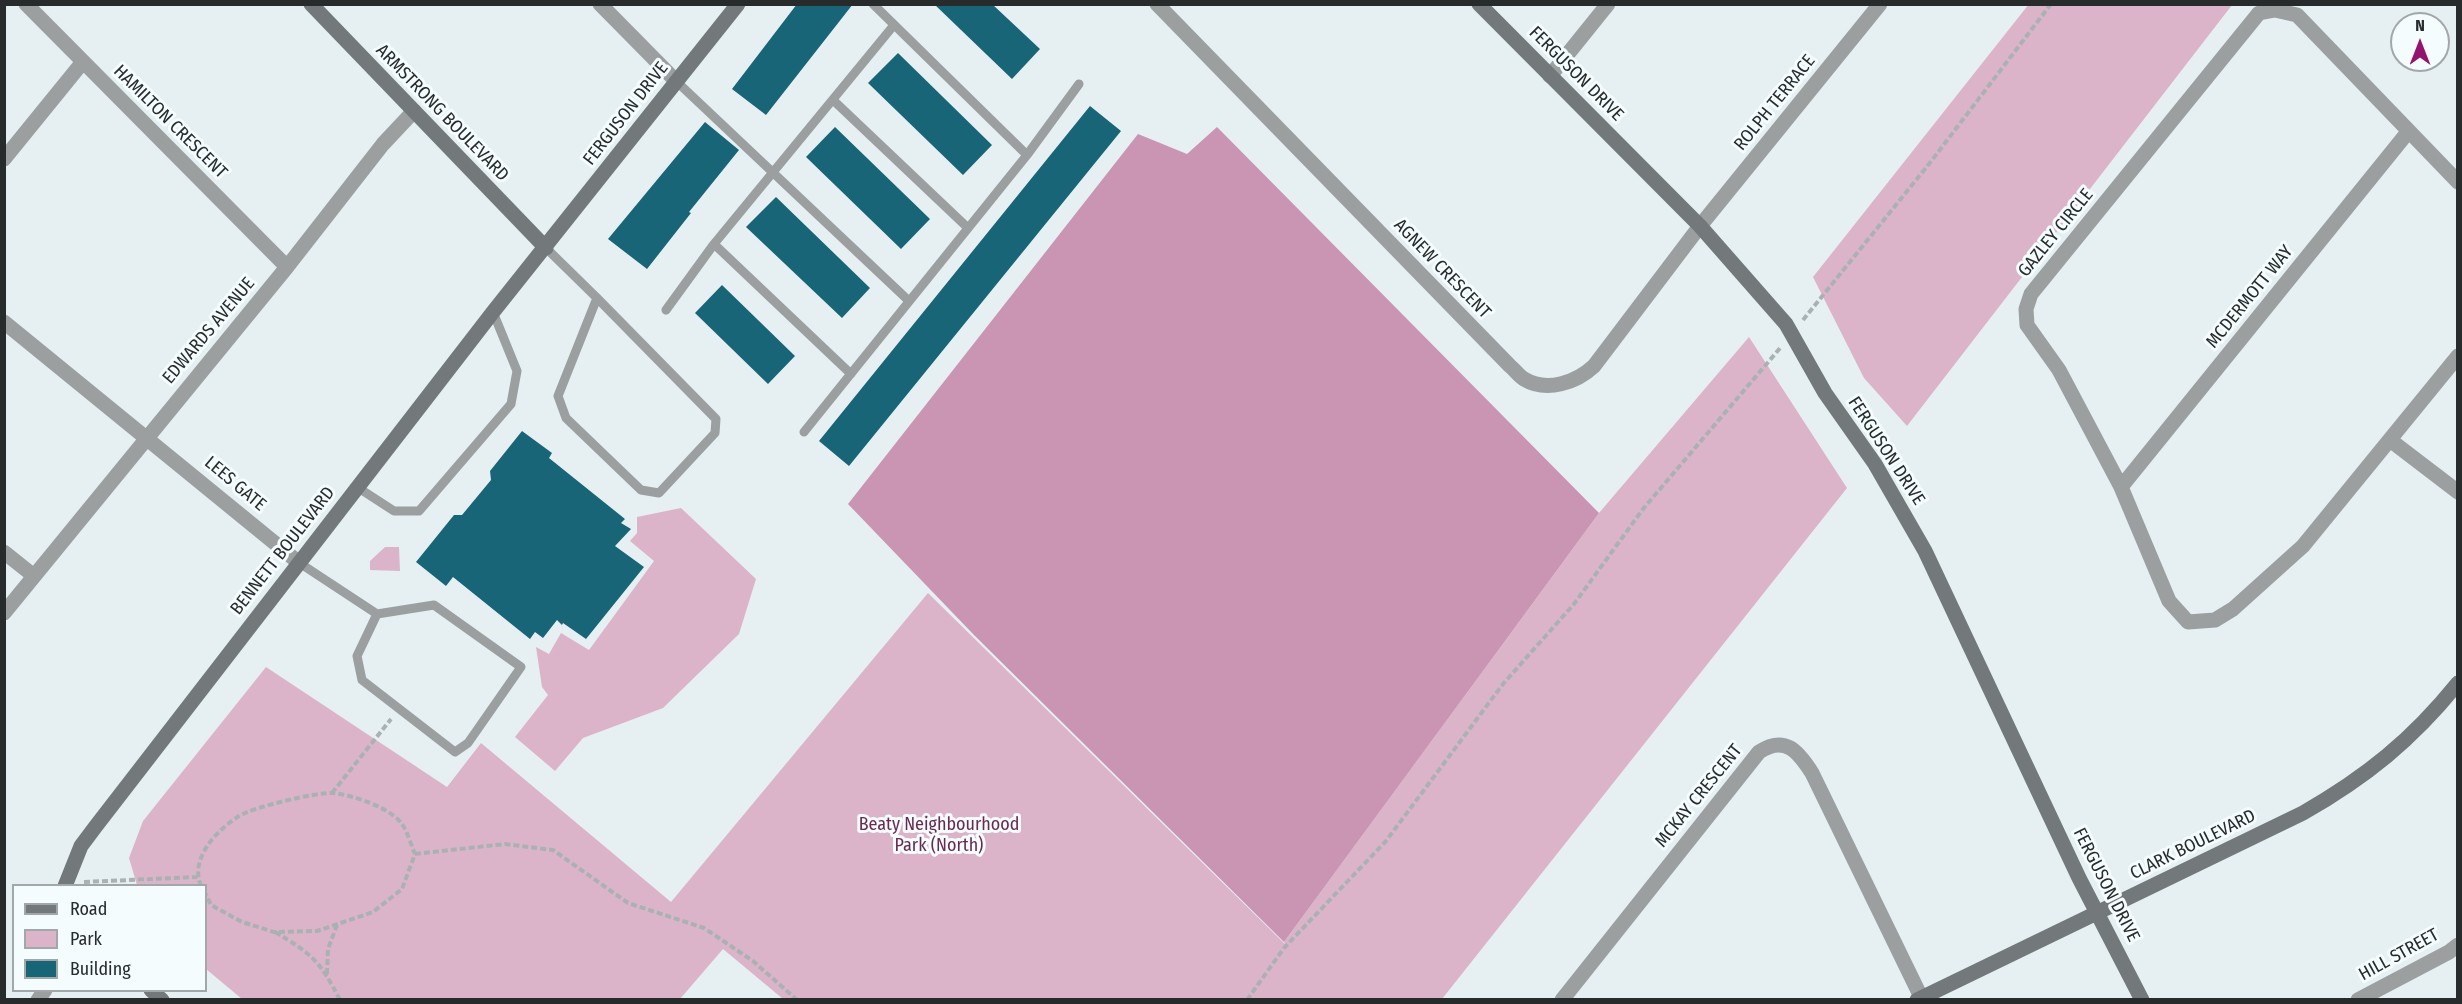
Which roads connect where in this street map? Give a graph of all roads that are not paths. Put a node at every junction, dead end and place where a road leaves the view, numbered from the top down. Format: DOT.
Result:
graph roads {
  1 [pos="26,4"];
  2 [pos="311,4"];
  3 [pos="600,4"];
  4 [pos="738,4"];
  5 [pos="873,4"];
  6 [pos="1157,4"];
  7 [pos="1479,4"];
  8 [pos="1608,4"];
  9 [pos="1880,4"];
  10 [pos="894,25"];
  11 [pos="82,63"];
  12 [pos="1550,76"];
  13 [pos="676,81"];
  14 [pos="1079,84"];
  15 [pos="833,100"];
  16 [pos="414,111"];
  17 [pos="2408,132"];
  18 [pos="1027,155"];
  19 [pos="4,159"];
  20 [pos="773,173"];
  21 [pos="2457,182"];
  22 [pos="1700,226"];
  23 [pos="968,228"];
  24 [pos="714,244"];
  25 [pos="546,248"];
  26 [pos="287,267"];
  27 [pos="597,298"];
  28 [pos="909,301"];
  29 [pos="666,310"];
  30 [pos="493,312"];
  31 [pos="4,322"];
  32 [pos="2457,356"];
  33 [pos="851,374"];
  34 [pos="804,432"];
  35 [pos="147,437"];
  36 [pos="2390,440"];
  37 [pos="357,487"];
  38 [pos="2121,487"];
  39 [pos="2457,492"];
  40 [pos="4,552"];
  41 [pos="298,562"];
  42 [pos="34,576"];
  43 [pos="4,613"];
  44 [pos="377,614"];
  45 [pos="2457,683"];
  46 [pos="65,884"];
  47 [pos="2097,912"];
  48 [pos="2455,953"];
  49 [pos="1919,998"];
  50 [pos="1562,999"];
  51 [pos="2142,999"];
  52 [pos="2358,999"];
  1 -- 11 [label="street, HAMILTON CRESCENT"];
  2 -- 16 [label="street, ARMSTRONG BOULEVARD"];
  3 -- 13 [label="street"];
  4 -- 13 [label="street, FERGUSON DRIVE"];
  5 -- 10 [label="lane"];
  6 -- 22 [label="street, AGNEW CRESCENT"];
  7 -- 12 [label="street, FERGUSON DRIVE"];
  8 -- 12 [label="street"];
  9 -- 22 [label="street, ROLPH TERRACE"];
  10 -- 15 [label="lane"];
  10 -- 18 [label="lane"];
  11 -- 19 [label="street"];
  11 -- 26 [label="street, HAMILTON CRESCENT"];
  12 -- 22 [label="street, FERGUSON DRIVE"];
  13 -- 20 [label="lane"];
  13 -- 25 [label="street, FERGUSON DRIVE"];
  14 -- 18 [label="lane"];
  15 -- 20 [label="lane"];
  15 -- 23 [label="lane"];
  16 -- 25 [label="street, ARMSTRONG BOULEVARD"];
  16 -- 26 [label="street, EDWARDS AVENUE"];
  17 -- 21 [label="street, GAZLEY CIRCLE"];
  17 -- 38 [label="street, MCDERMOTT WAY"];
  17 -- 38 [label="street, GAZLEY CIRCLE"];
  18 -- 23 [label="lane"];
  20 -- 24 [label="lane"];
  20 -- 28 [label="lane"];
  22 -- 47 [label="street, FERGUSON DRIVE"];
  23 -- 28 [label="lane"];
  24 -- 29 [label="lane"];
  24 -- 33 [label="lane"];
  25 -- 27 [label="lane"];
  25 -- 30 [label="street, BENNETT BOULEVARD"];
  26 -- 35 [label="street, EDWARDS AVENUE"];
  27 -- 27 [label="lane"];
  28 -- 33 [label="lane"];
  30 -- 37 [label="street, BENNETT BOULEVARD"];
  30 -- 37 [label="lane"];
  31 -- 35 [label="street"];
  32 -- 36 [label="street, GAZLEY CIRCLE"];
  33 -- 34 [label="lane"];
  35 -- 41 [label="street, LEES GATE"];
  35 -- 42 [label="street, EDWARDS AVENUE"];
  36 -- 38 [label="street, GAZLEY CIRCLE"];
  36 -- 39 [label="street"];
  37 -- 41 [label="street, BENNETT BOULEVARD"];
  40 -- 42 [label="street"];
  41 -- 44 [label="lane"];
  41 -- 46 [label="street, BENNETT BOULEVARD"];
  42 -- 43 [label="street, EDWARDS AVENUE"];
  44 -- 44 [label="lane"];
  45 -- 47 [label="street, CLARK BOULEVARD"];
  47 -- 49 [label="street, CLARK BOULEVARD"];
  47 -- 51 [label="street, FERGUSON DRIVE"];
  48 -- 52 [label="street, HILL STREET"];
  49 -- 50 [label="street, MCKAY CRESCENT"];
}
